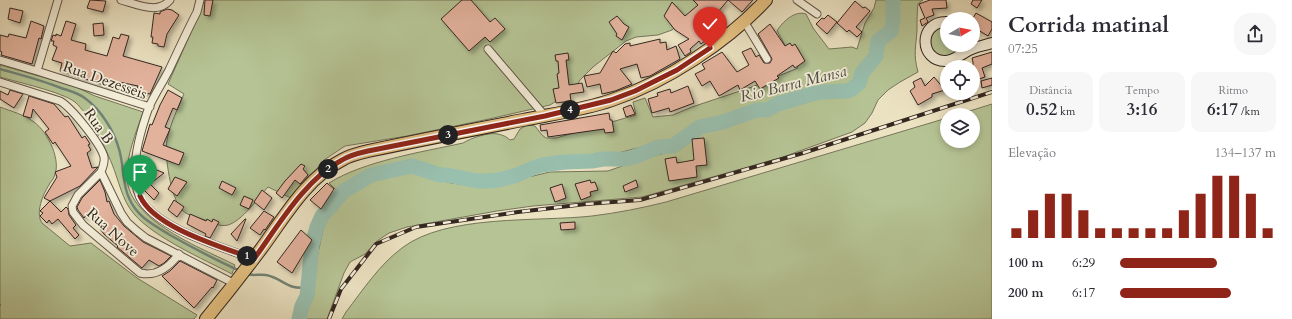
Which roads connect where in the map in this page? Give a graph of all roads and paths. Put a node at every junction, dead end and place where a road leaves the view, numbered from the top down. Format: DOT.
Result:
graph roads {
  1 [pos="58,0"];
  2 [pos="121,0"];
  3 [pos="170,0"];
  4 [pos="200,0"];
  5 [pos="766,0"];
  6 [pos="798,0"];
  7 [pos="817,14"];
  8 [pos="744,21"];
  9 [pos="940,23"];
  10 [pos="992,43"];
  11 [pos="980,45"];
  12 [pos="488,49"];
  13 [pos="963,52"];
  14 [pos="767,59"];
  15 [pos="0,60"];
  16 [pos="37,70"];
  17 [pos="0,82"];
  18 [pos="150,107"];
  19 [pos="545,116"];
  20 [pos="101,172"];
  21 [pos="179,254"];
  22 [pos="253,260"];
  23 [pos="237,282"];
  24 [pos="206,319"];
  1 -- 16 [label="street"];
  2 -- 3 [label="street"];
  4 -- 18 [label="street"];
  5 -- 8 [label="main road"];
  6 -- 7 [label="street"];
  8 -- 14 [label="street"];
  8 -- 19 [label="main road"];
  9 -- 13 [label="street"];
  10 -- 11 [label="street"];
  12 -- 19 [label="street"];
  15 -- 16 [label="street, Rua Dezesseis"];
  16 -- 18 [label="street, Rua Dezesseis"];
  17 -- 20 [label="street, Rua B"];
  18 -- 22 [label="street, Rua Dezesseis"];
  19 -- 22 [label="main road"];
  20 -- 21 [label="street, Rua B"];
  20 -- 21 [label="street, Rua Nove"];
  21 -- 23 [label="street, Rua B"];
  22 -- 23 [label="main road"];
  23 -- 24 [label="main road"];
}
